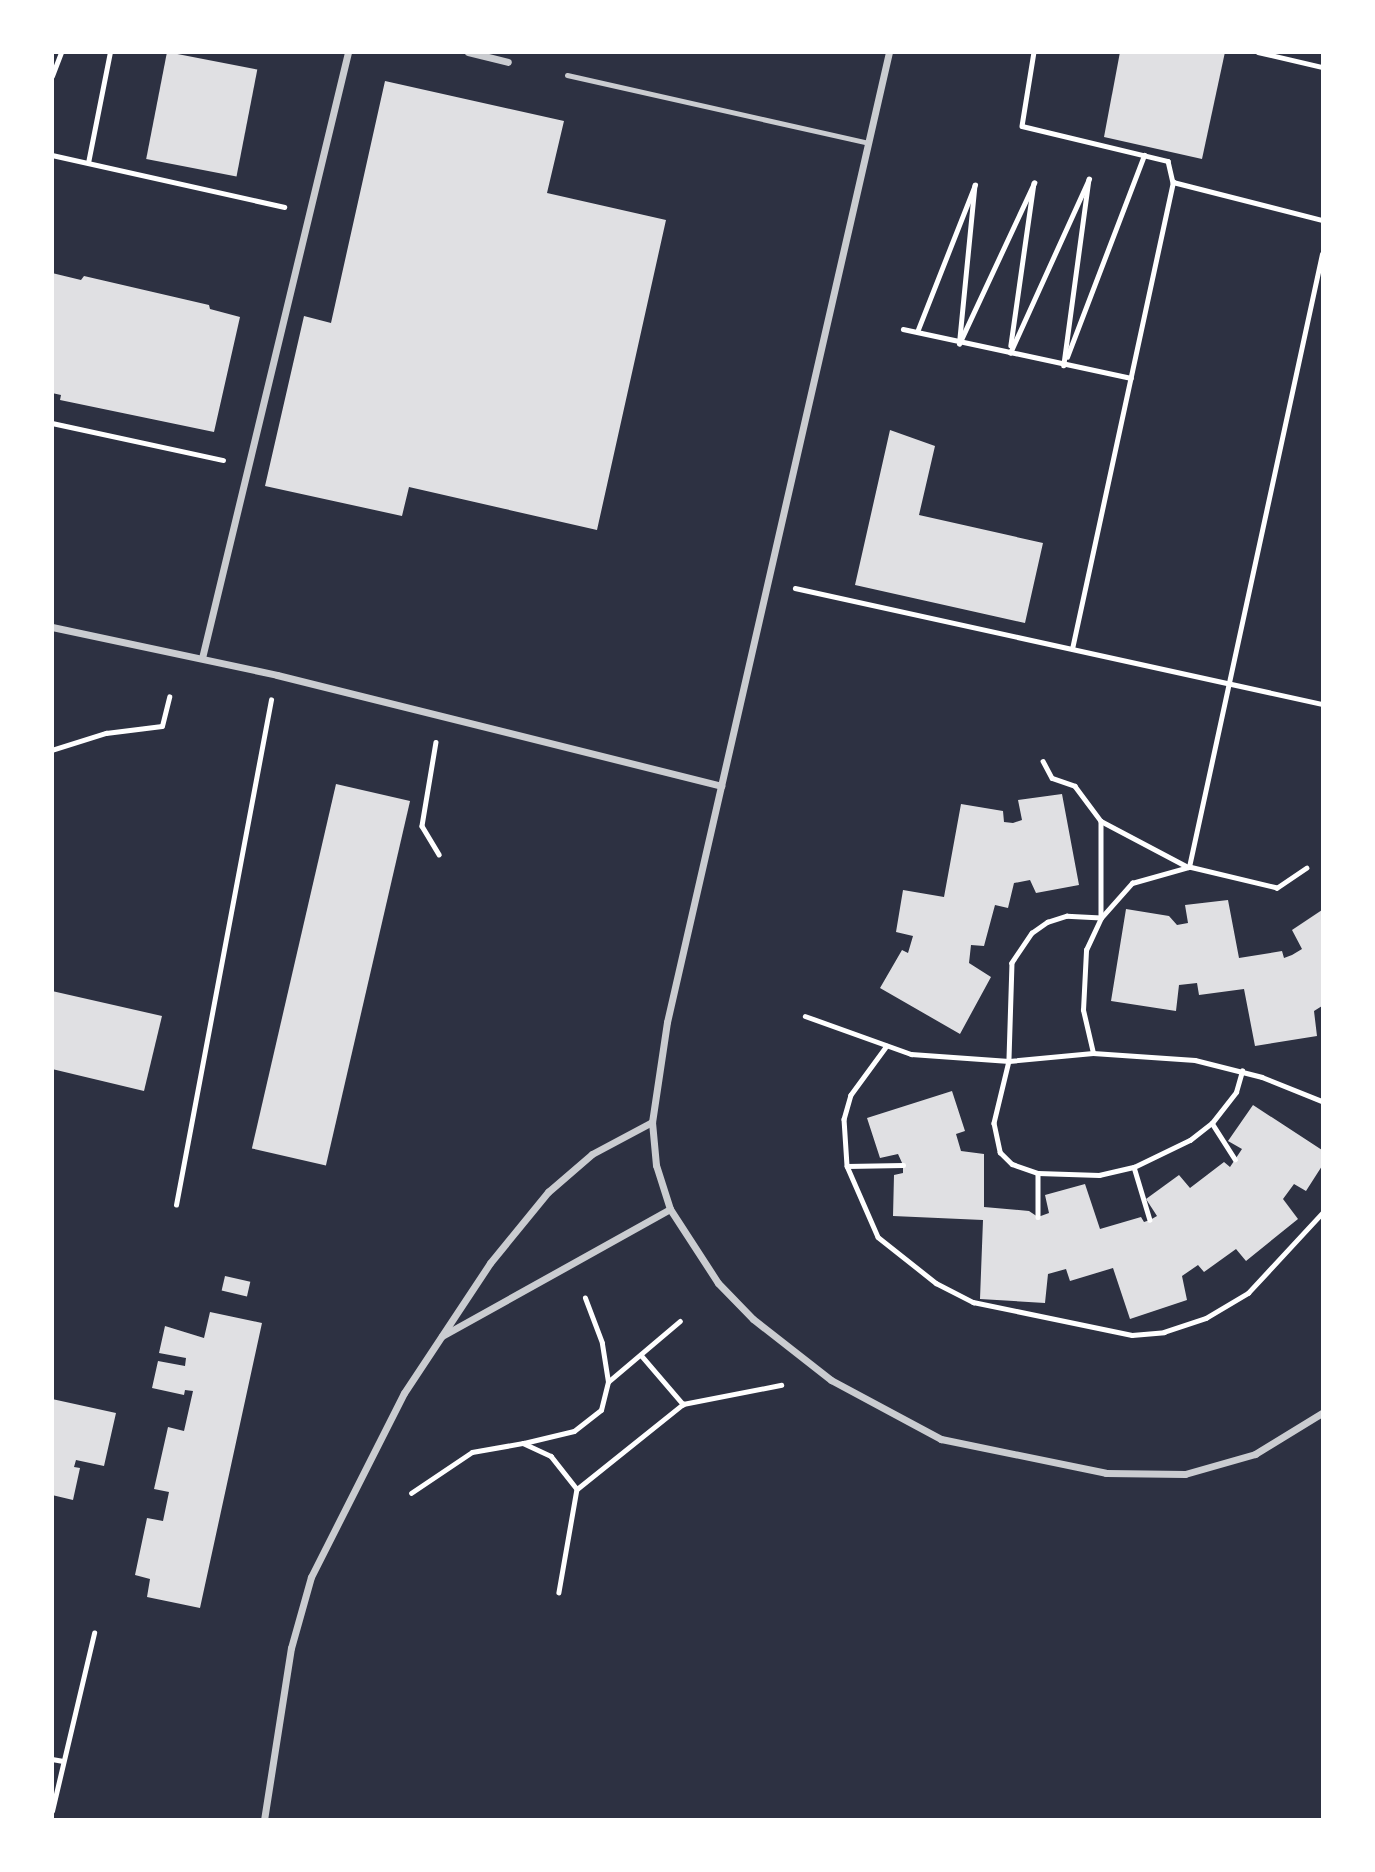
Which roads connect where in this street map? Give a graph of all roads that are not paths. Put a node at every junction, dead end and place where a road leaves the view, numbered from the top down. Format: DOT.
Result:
graph roads {
  1 [pos="348,52"];
  2 [pos="468,52"];
  3 [pos="889,52"];
  4 [pos="508,62"];
  5 [pos="567,75"];
  6 [pos="868,143"];
  7 [pos="52,627"];
  8 [pos="202,658"];
  9 [pos="721,786"];
  10 [pos="652,1122"];
  11 [pos="670,1209"];
  12 [pos="439,1338"];
  13 [pos="1322,1413"];
  14 [pos="264,1819"];
  1 -- 8 [label="street"];
  2 -- 4 [label="street"];
  3 -- 6 [label="street"];
  5 -- 6 [label="lane"];
  6 -- 9 [label="street"];
  7 -- 8 [label="street"];
  8 -- 9 [label="street"];
  9 -- 10 [label="street"];
  10 -- 11 [label="street"];
  10 -- 12 [label="street"];
  11 -- 12 [label="street"];
  11 -- 13 [label="street"];
  12 -- 14 [label="street"];
}
